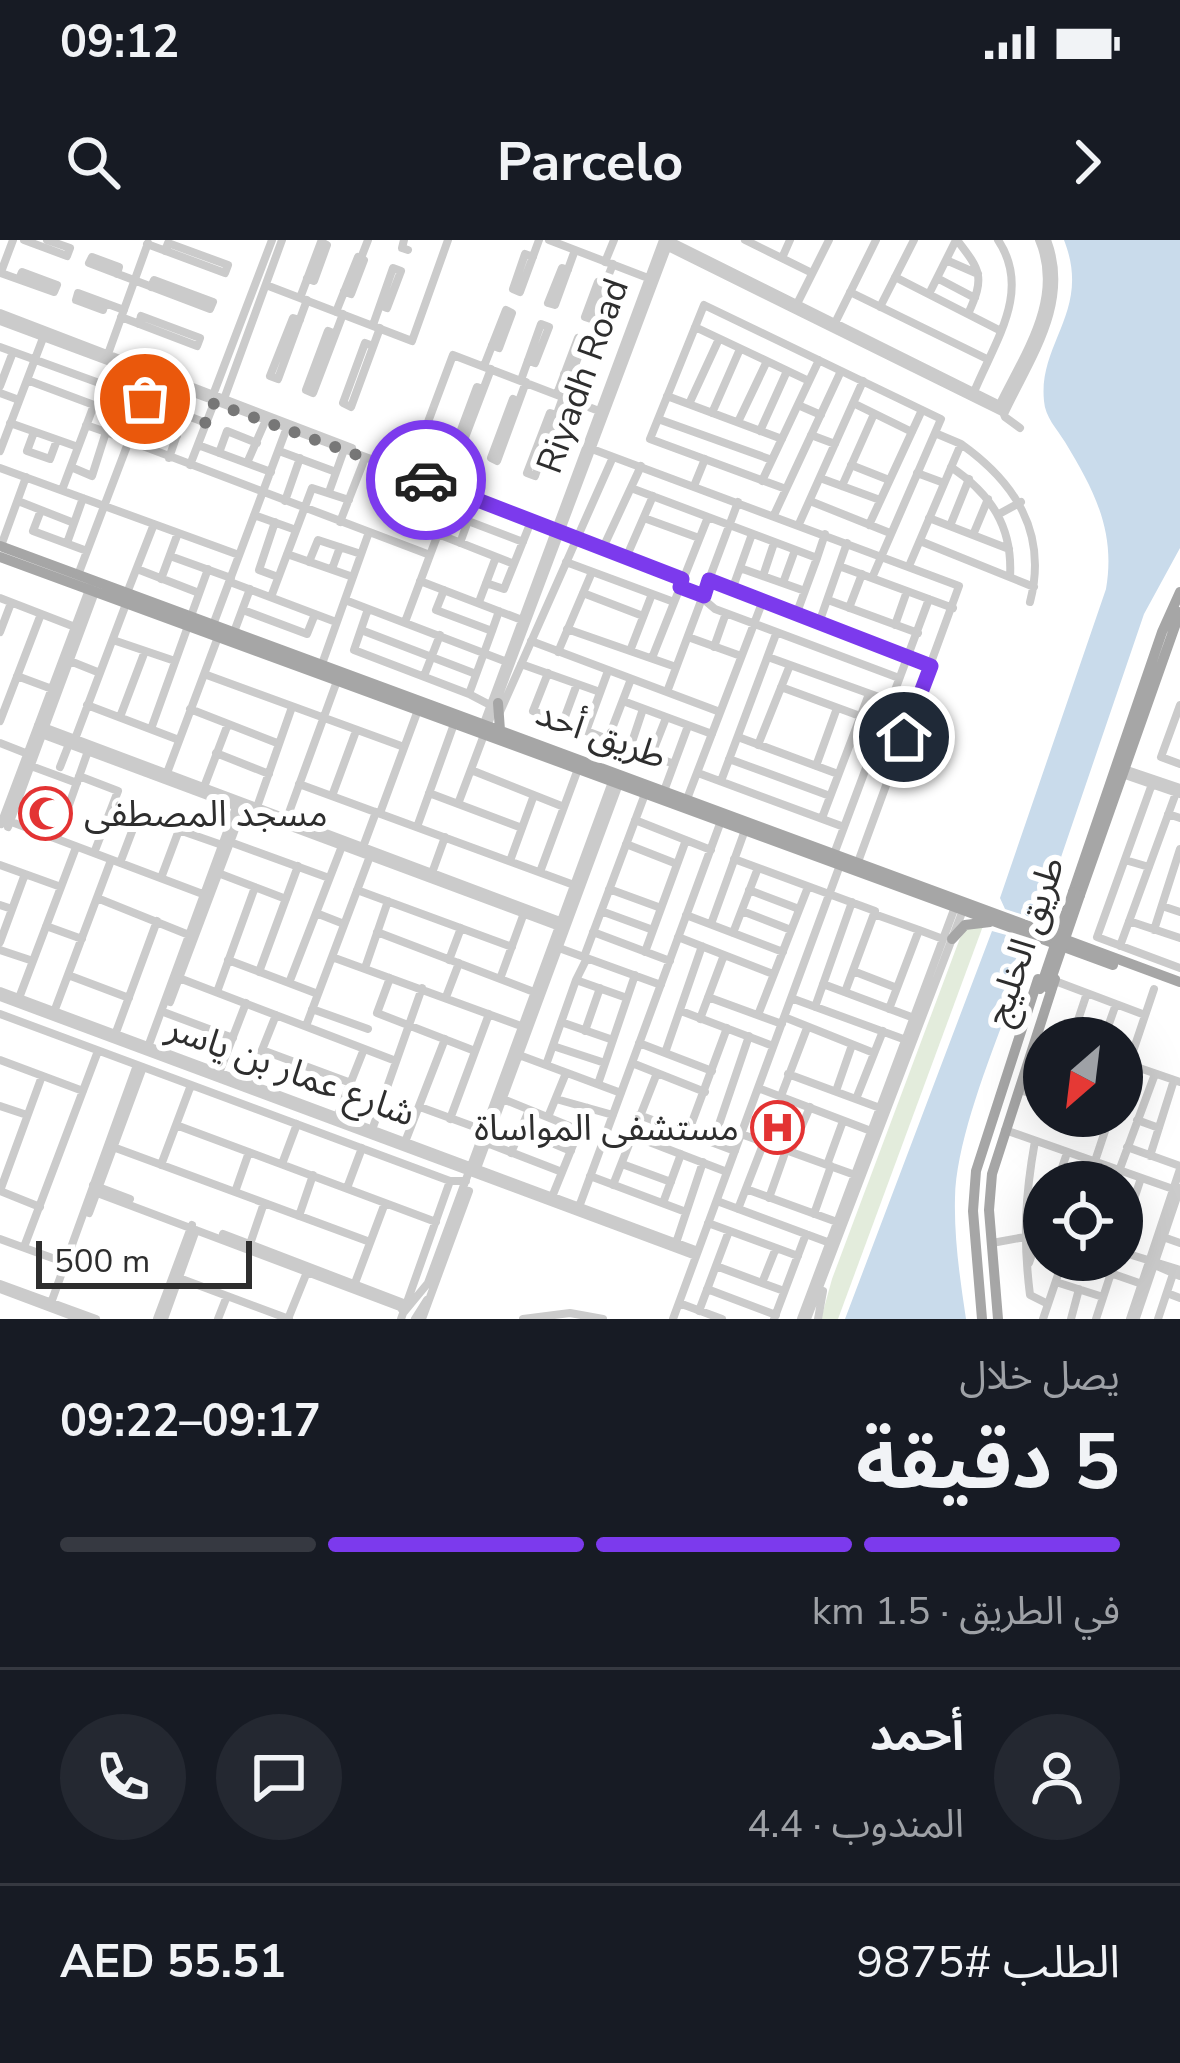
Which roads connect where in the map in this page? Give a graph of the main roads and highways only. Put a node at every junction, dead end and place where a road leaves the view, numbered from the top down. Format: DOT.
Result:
graph roads {
  1 [pos="0,546"];
  2 [pos="0,557"];
  3 [pos="94,586"];
  4 [pos="1180,592"];
  5 [pos="1180,612"];
  6 [pos="215,631"];
  7 [pos="494,704"];
  8 [pos="490,726"];
  9 [pos="837,860"];
  10 [pos="1077,894"];
  11 [pos="1061,914"];
  12 [pos="1075,922"];
  13 [pos="999,923"];
  14 [pos="1022,927"];
  15 [pos="947,939"];
  16 [pos="1053,939"];
  17 [pos="1067,944"];
  18 [pos="1100,952"];
  19 [pos="1082,953"];
  20 [pos="1045,962"];
  21 [pos="1052,980"];
  22 [pos="1180,986"];
  23 [pos="1021,1075"];
  24 [pos="996,1112"];
  25 [pos="992,1317"];
  1 -- 3 [label="main road, طريق أحد"];
  2 -- 3 [label="main road, طريق أحد"];
  3 -- 6 [label="main road, طريق أحد"];
  4 -- 10 [label="main road, طريق الخليج"];
  5 -- 10 [label="main road, طريق الخليج"];
  6 -- 8 [label="main road, طريق أحد"];
  6 -- 8 [label="main road, طريق أحد"];
  7 -- 8 [label="main road"];
  8 -- 9 [label="main road, طريق أحد"];
  8 -- 9 [label="main road, طريق أحد"];
  9 -- 13 [label="main road, طريق أحد"];
  9 -- 14 [label="main road, طريق أحد"];
  10 -- 21 [label="main road, طريق الخليج, bridge"];
  11 -- 14 [label="main road"];
  12 -- 18 [label="main road"];
  13 -- 14 [label="main road, طريق أحد"];
  13 -- 15 [label="main road"];
  14 -- 16 [label="main road, طريق أحد"];
  14 -- 20 [label="main road"];
  16 -- 17 [label="main road, طريق أحد"];
  16 -- 20 [label="main road"];
  17 -- 18 [label="main road, طريق أحد"];
  17 -- 19 [label="main road, طريق أحد"];
  17 -- 21 [label="main road"];
  18 -- 22 [label="main road, طريق أحد"];
  19 -- 21 [label="main road"];
  19 -- 22 [label="main road, طريق أحد"];
  20 -- 21 [label="main road"];
  20 -- 24 [label="main road"];
  21 -- 23 [label="main road, طريق الخليج"];
  21 -- 24 [label="main road, طريق الخليج"];
  23 -- 25 [label="main road"];
  23 -- 25 [label="main road, طريق الخليج"];
  24 -- 25 [label="main road"];
}
